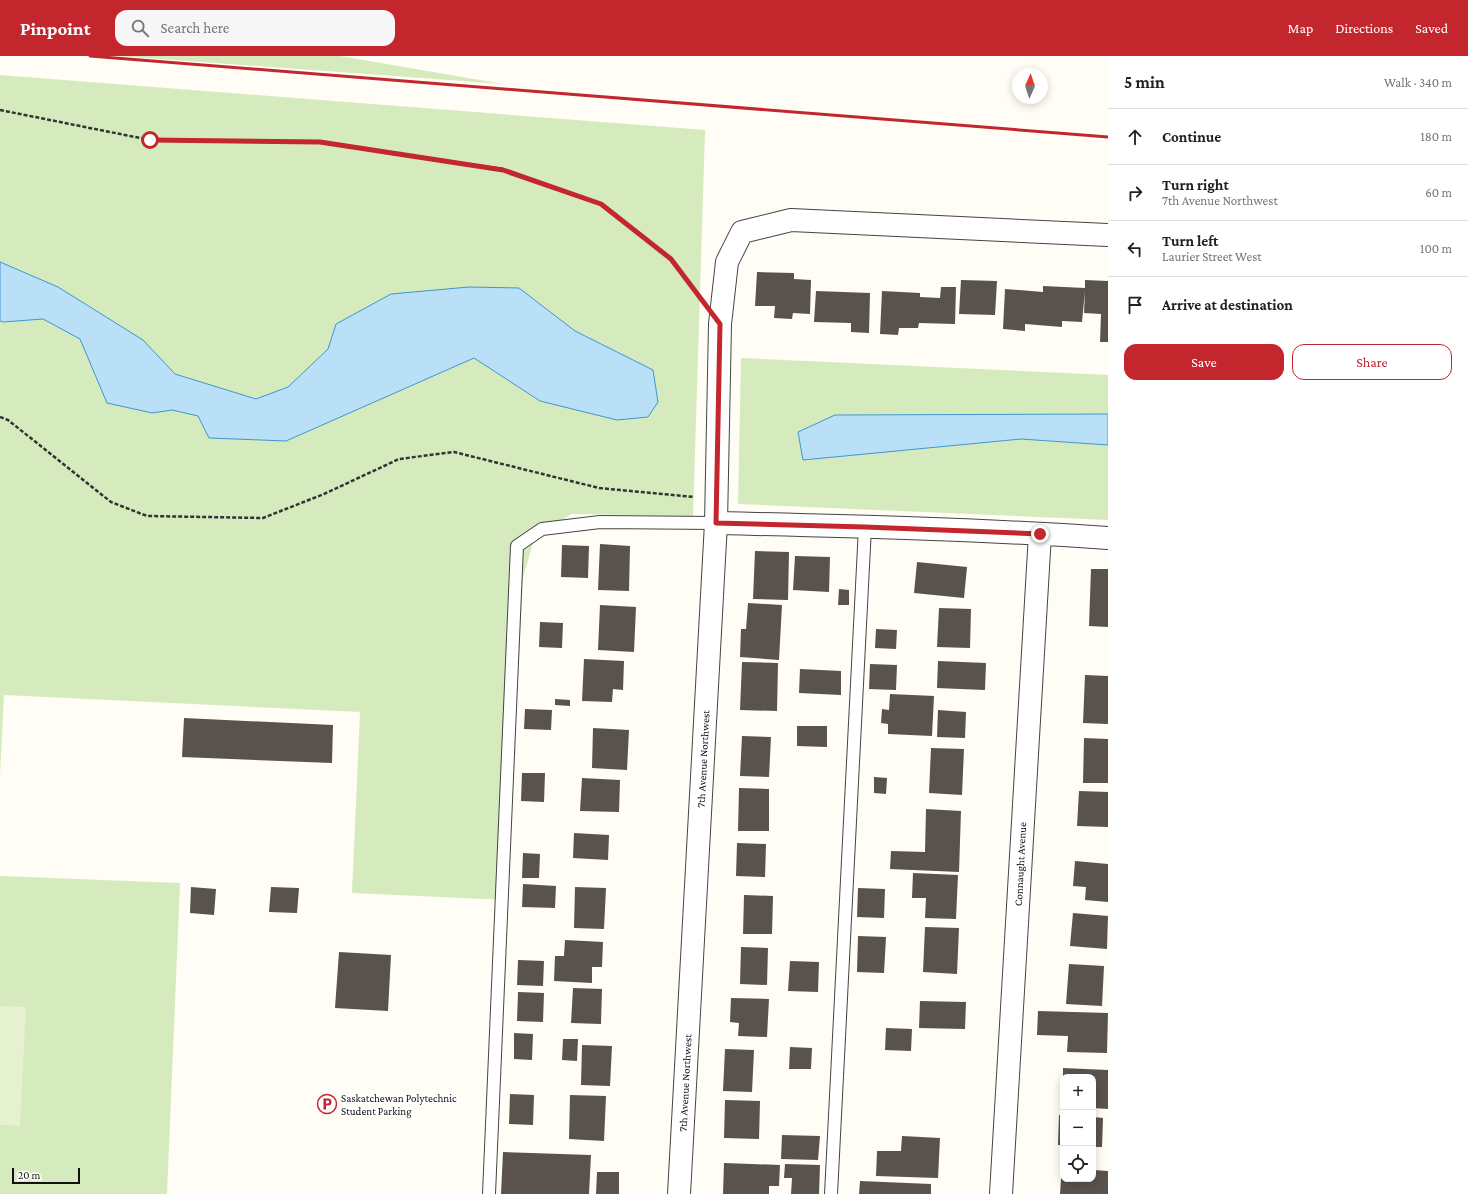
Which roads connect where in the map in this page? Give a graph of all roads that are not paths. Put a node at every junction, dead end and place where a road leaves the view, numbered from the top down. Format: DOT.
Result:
graph roads {
  1 [pos="1108,235"];
  2 [pos="716,523"];
  3 [pos="865,527"];
  4 [pos="1040,534"];
  5 [pos="1108,538"];
  6 [pos="489,1194"];
  7 [pos="679,1194"];
  8 [pos="831,1194"];
  9 [pos="1000,1194"];
  1 -- 2 [label="street, 7th Avenue Northwest"];
  2 -- 3 [label="street"];
  2 -- 6 [label="lane"];
  2 -- 7 [label="street, 7th Avenue Northwest"];
  3 -- 4 [label="street"];
  3 -- 8 [label="lane"];
  4 -- 5 [label="street"];
  4 -- 9 [label="street, Connaught Avenue"];
}
